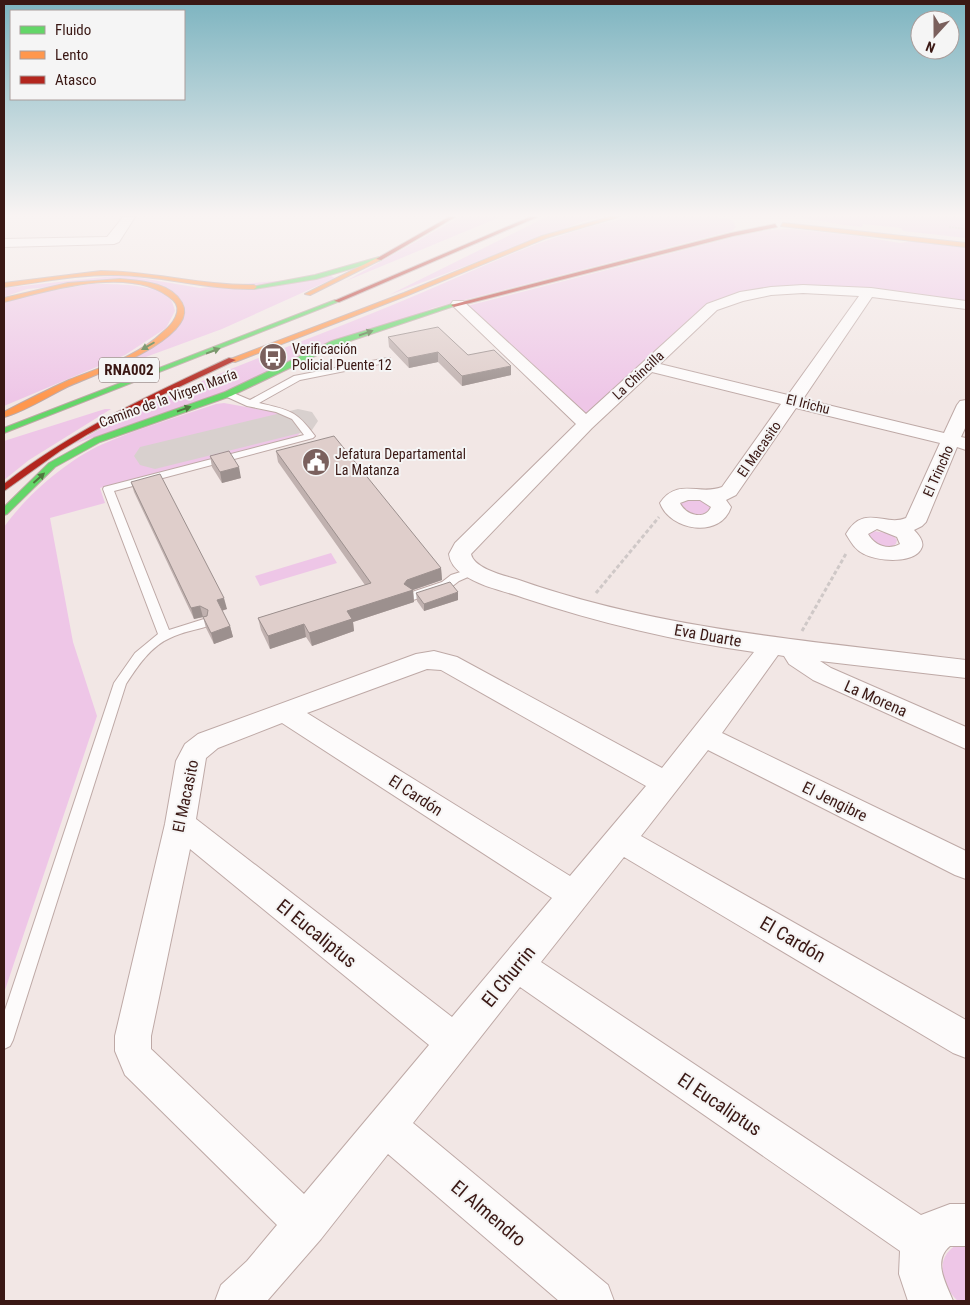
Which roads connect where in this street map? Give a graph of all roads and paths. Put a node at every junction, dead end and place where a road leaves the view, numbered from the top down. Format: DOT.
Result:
graph roads {
  1 [pos="52,278"];
  2 [pos="157,278"];
  3 [pos="316,278"];
  4 [pos="345,278"];
  5 [pos="364,278"];
  6 [pos="393,278"];
  7 [pos="410,278"];
  8 [pos="446,278"];
  9 [pos="561,278"];
  10 [pos="4,285"];
  11 [pos="868,293"];
  12 [pos="299,298"];
  13 [pos="4,300"];
  14 [pos="458,304"];
  15 [pos="966,305"];
  16 [pos="314,328"];
  17 [pos="232,360"];
  18 [pos="387,360"];
  19 [pos="648,366"];
  20 [pos="228,394"];
  21 [pos="793,400"];
  22 [pos="250,404"];
  23 [pos="966,405"];
  24 [pos="4,416"];
  25 [pos="586,424"];
  26 [pos="4,432"];
  27 [pos="959,442"];
  28 [pos="4,488"];
  29 [pos="712,498"];
  30 [pos="670,503"];
  31 [pos="4,512"];
  32 [pos="857,534"];
  33 [pos="467,566"];
  34 [pos="413,596"];
  35 [pos="583,609"];
  36 [pos="204,624"];
  37 [pos="165,635"];
  38 [pos="782,647"];
  39 [pos="966,669"];
  40 [pos="284,710"];
  41 [pos="704,736"];
  42 [pos="966,739"];
  43 [pos="665,783"];
  44 [pos="180,824"];
  45 [pos="620,839"];
  46 [pos="966,866"];
  47 [pos="574,895"];
  48 [pos="517,965"];
  49 [pos="4,1040"];
  50 [pos="966,1040"];
  51 [pos="454,1042"];
  52 [pos="386,1126"];
  53 [pos="306,1224"];
  54 [pos="966,1225"];
  55 [pos="924,1242"];
  56 [pos="238,1301"];
  57 [pos="592,1301"];
  58 [pos="931,1301"];
  1 -- 10 [label="main road"];
  2 -- 3 [label="main road"];
  4 -- 12 [label="main road"];
  5 -- 24 [label="main road, RNA002"];
  26 -- 6 [label="main road, RNA002, one-way"];
  7 -- 16 [label="main road"];
  8 -- 16 [label="main road, Camino de la Virgen María"];
  9 -- 14 [label="main road, Camino de la Virgen María"];
  11 -- 15 [label="street, La Chincilla"];
  11 -- 19 [label="street, La Chincilla"];
  11 -- 21 [label="street, El Macasito"];
  13 -- 24 [label="main road, one-way"];
  20 -- 14 [label="main road, Camino de la Virgen María, one-way"];
  14 -- 25 [label="street"];
  16 -- 17 [label="main road, Camino de la Virgen María"];
  17 -- 26 [label="main road"];
  17 -- 28 [label="main road"];
  18 -- 22 [label="lane"];
  19 -- 21 [label="street, El Irichu"];
  19 -- 25 [label="street, La Chincilla"];
  20 -- 22 [label="lane"];
  31 -- 20 [label="main road, Camino de la Virgen María, one-way"];
  21 -- 27 [label="street, El Irichu"];
  21 -- 29 [label="street, El Macasito"];
  22 -- 37 [label="lane"];
  23 -- 27 [label="street, El Trincho"];
  25 -- 33 [label="street, La Chincilla"];
  27 -- 32 [label="street, El Trincho"];
  29 -- 30 [label="street"];
  29 -- 30 [label="street"];
  30 -- 35 [label="path"];
  32 -- 38 [label="path"];
  33 -- 34 [label="lane"];
  33 -- 35 [label="street, Eva Duarte"];
  35 -- 38 [label="street, Eva Duarte"];
  36 -- 37 [label="lane"];
  37 -- 49 [label="lane"];
  38 -- 39 [label="street, Eva Duarte"];
  38 -- 41 [label="street, El Churrin"];
  38 -- 42 [label="street, La Morena"];
  40 -- 43 [label="street, El Macasito"];
  40 -- 44 [label="street, El Macasito"];
  40 -- 47 [label="street, El Cardón"];
  41 -- 43 [label="street, El Churrin"];
  41 -- 46 [label="street, El Jengibre"];
  43 -- 45 [label="street, El Churrin"];
  44 -- 51 [label="street, El Eucaliptus"];
  44 -- 53 [label="street, El Macasito"];
  45 -- 47 [label="street, El Churrin"];
  45 -- 50 [label="street, El Cardón"];
  47 -- 48 [label="street, El Churrin"];
  48 -- 51 [label="street, El Churrin"];
  48 -- 55 [label="street, El Eucaliptus"];
  51 -- 52 [label="street, El Churrin"];
  52 -- 53 [label="street, El Churrin"];
  52 -- 57 [label="street, El Almendro"];
  53 -- 56 [label="street, El Churrin"];
  54 -- 55 [label="street"];
  55 -- 58 [label="street"];
}
